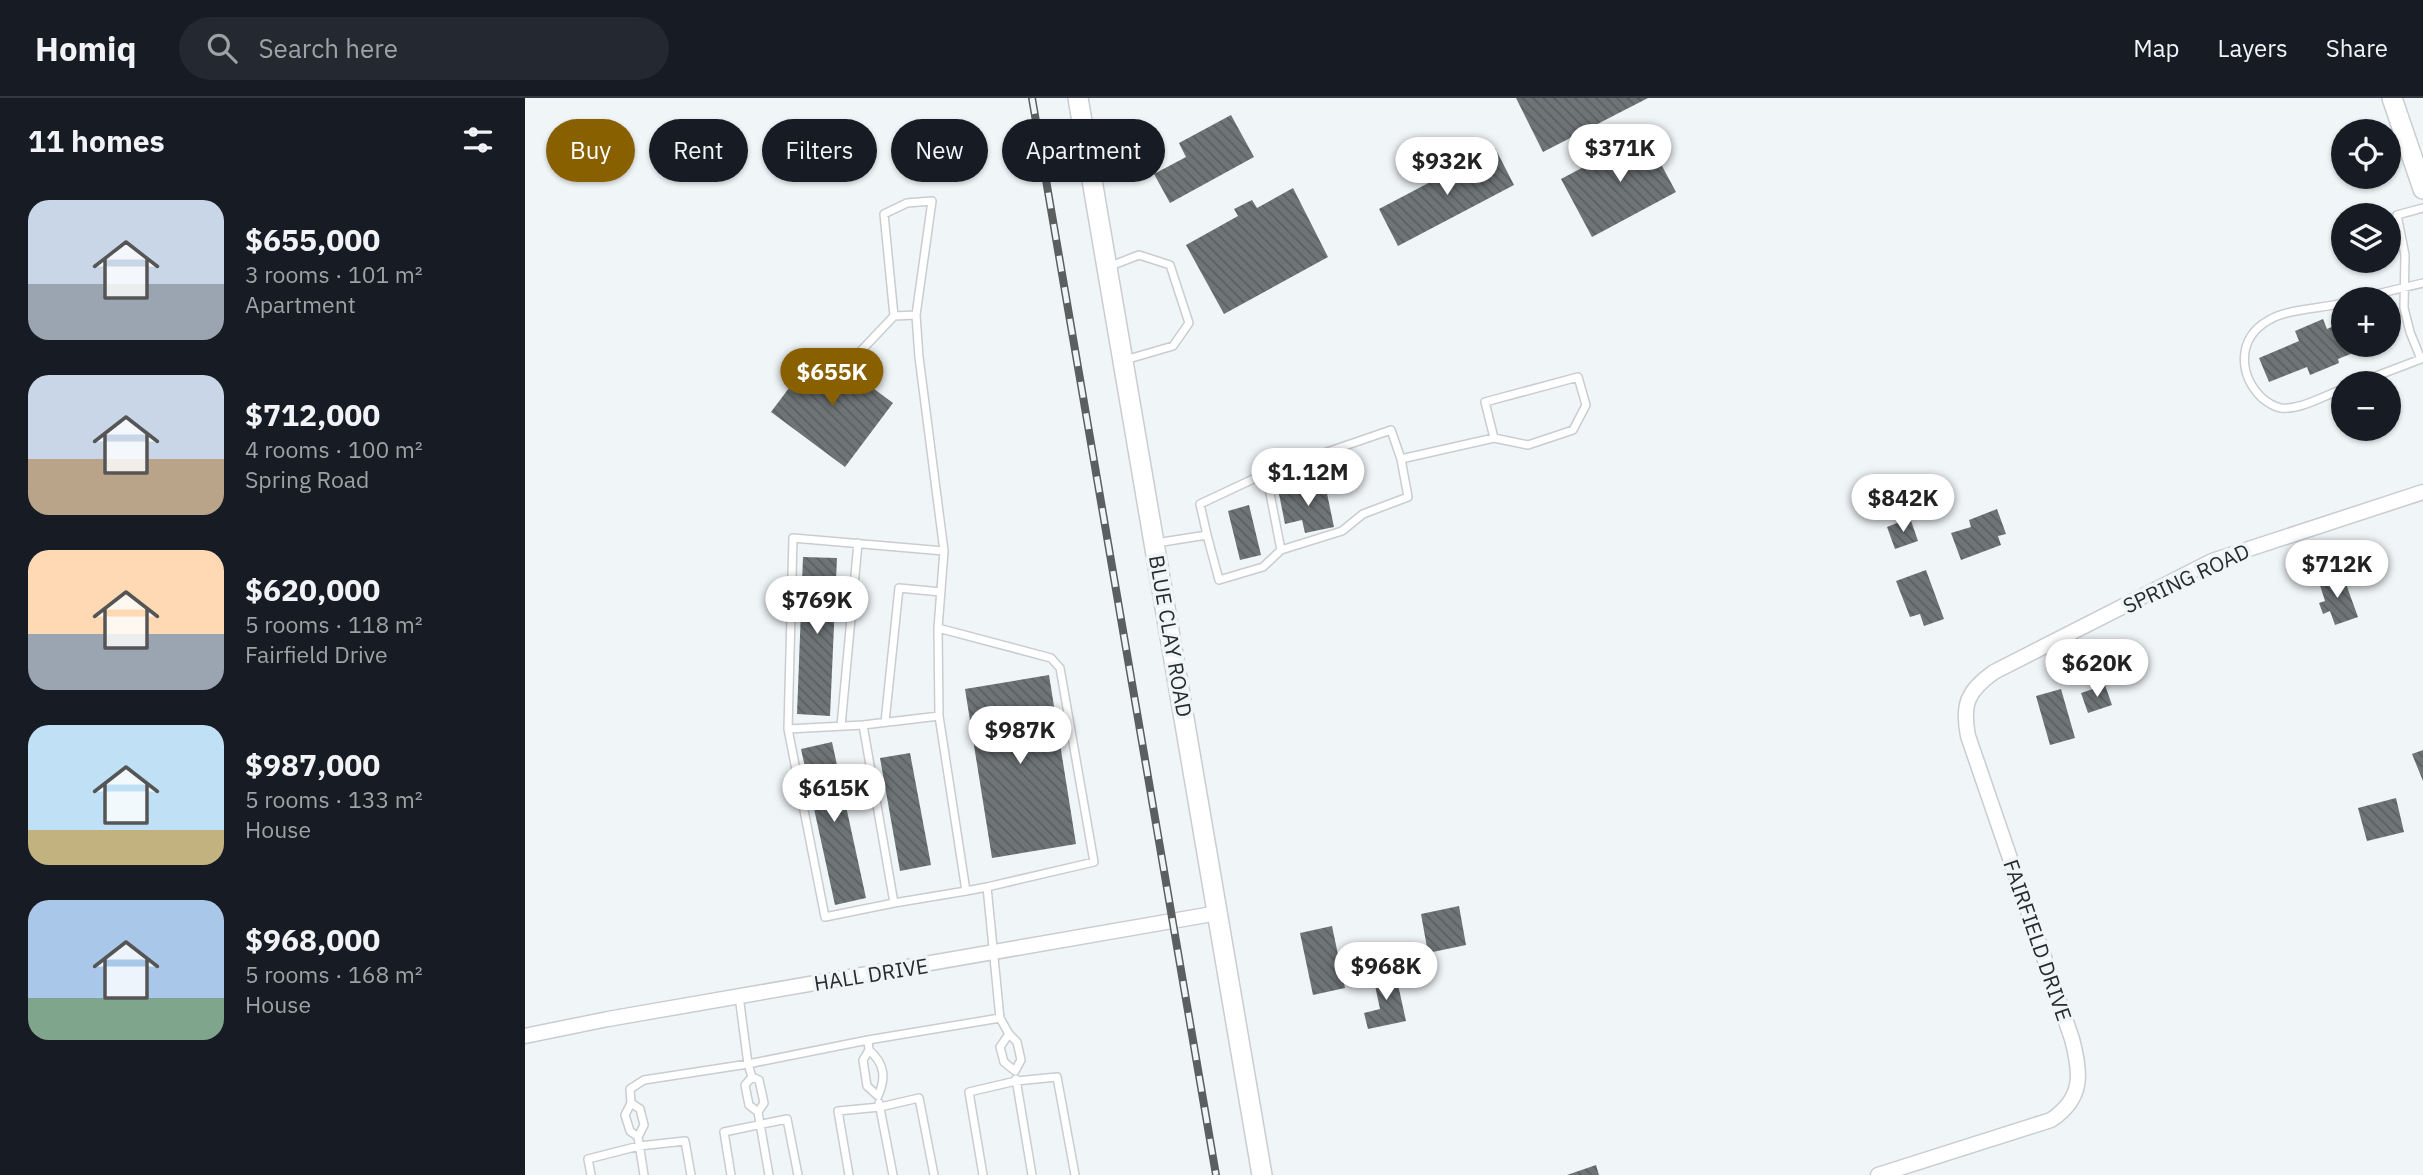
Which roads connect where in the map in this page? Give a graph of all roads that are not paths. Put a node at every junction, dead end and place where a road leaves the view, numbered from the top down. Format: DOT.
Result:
graph roads {
  1 [pos="1078,98"];
  2 [pos="2392,98"];
  3 [pos="2423,189"];
  4 [pos="2423,208"];
  5 [pos="1107,268"];
  6 [pos="2423,283"];
  7 [pos="2404,288"];
  8 [pos="2401,289"];
  9 [pos="2331,306"];
  10 [pos="894,316"];
  11 [pos="916,316"];
  12 [pos="858,354"];
  13 [pos="2422,359"];
  14 [pos="1124,360"];
  15 [pos="2390,371"];
  16 [pos="2331,393"];
  17 [pos="1494,438"];
  18 [pos="1401,459"];
  19 [pos="1266,472"];
  20 [pos="2423,492"];
  21 [pos="1207,535"];
  22 [pos="1155,543"];
  23 [pos="858,544"];
  24 [pos="1282,550"];
  25 [pos="944,551"];
  26 [pos="941,592"];
  27 [pos="938,628"];
  28 [pos="2071,633"];
  29 [pos="939,716"];
  30 [pos="885,722"];
  31 [pos="863,725"];
  32 [pos="841,726"];
  33 [pos="788,729"];
  34 [pos="987,887"];
  35 [pos="966,891"];
  36 [pos="894,903"];
  37 [pos="1217,913"];
  38 [pos="995,953"];
  39 [pos="739,996"];
  40 [pos="1000,1018"];
  41 [pos="1009,1034"];
  42 [pos="525,1035"];
  43 [pos="868,1040"];
  44 [pos="869,1050"];
  45 [pos="748,1064"];
  46 [pos="1015,1071"];
  47 [pos="752,1077"];
  48 [pos="1016,1081"];
  49 [pos="878,1096"];
  50 [pos="631,1104"];
  51 [pos="880,1107"];
  52 [pos="758,1112"];
  53 [pos="761,1125"];
  54 [pos="639,1141"];
  55 [pos="1881,1174"];
  56 [pos="591,1175"];
  57 [pos="644,1175"];
  58 [pos="691,1175"];
  59 [pos="731,1175"];
  60 [pos="769,1175"];
  61 [pos="798,1175"];
  62 [pos="849,1175"];
  63 [pos="893,1175"];
  64 [pos="934,1175"];
  65 [pos="983,1175"];
  66 [pos="1032,1175"];
  67 [pos="1075,1175"];
  68 [pos="1262,1175"];
  1 -- 5 [label="street, BLUE CLAY ROAD"];
  2 -- 3 [label="street"];
  4 -- 7 [label="lane"];
  5 -- 14 [label="street, BLUE CLAY ROAD"];
  5 -- 14 [label="lane"];
  6 -- 7 [label="lane"];
  7 -- 8 [label="lane"];
  7 -- 13 [label="lane"];
  9 -- 16 [label="lane"];
  10 -- 11 [label="lane"];
  10 -- 11 [label="lane"];
  10 -- 12 [label="lane"];
  11 -- 25 [label="lane"];
  13 -- 15 [label="lane"];
  14 -- 22 [label="street, BLUE CLAY ROAD"];
  17 -- 17 [label="lane"];
  17 -- 18 [label="lane"];
  18 -- 19 [label="lane"];
  18 -- 24 [label="lane"];
  19 -- 21 [label="lane"];
  19 -- 24 [label="lane"];
  20 -- 28 [label="street, SPRING ROAD"];
  21 -- 22 [label="lane"];
  21 -- 24 [label="lane"];
  22 -- 37 [label="street, BLUE CLAY ROAD"];
  23 -- 25 [label="lane"];
  23 -- 32 [label="lane"];
  23 -- 33 [label="lane"];
  25 -- 26 [label="lane"];
  26 -- 27 [label="lane"];
  26 -- 30 [label="lane"];
  27 -- 29 [label="lane"];
  27 -- 34 [label="lane"];
  28 -- 55 [label="street, FAIRFIELD DRIVE"];
  29 -- 30 [label="lane"];
  29 -- 35 [label="lane"];
  30 -- 31 [label="lane"];
  31 -- 32 [label="lane"];
  31 -- 36 [label="lane"];
  32 -- 33 [label="lane"];
  33 -- 36 [label="lane"];
  34 -- 35 [label="lane"];
  34 -- 38 [label="lane"];
  35 -- 36 [label="lane"];
  37 -- 38 [label="street, HALL DRIVE"];
  37 -- 68 [label="street, BLUE CLAY ROAD"];
  38 -- 39 [label="street, HALL DRIVE"];
  38 -- 40 [label="lane"];
  39 -- 42 [label="street, HALL DRIVE"];
  39 -- 45 [label="lane"];
  40 -- 41 [label="lane"];
  40 -- 43 [label="lane"];
  41 -- 46 [label="lane"];
  41 -- 46 [label="lane"];
  43 -- 44 [label="lane"];
  43 -- 45 [label="lane"];
  44 -- 49 [label="lane"];
  44 -- 49 [label="lane"];
  45 -- 47 [label="lane"];
  45 -- 50 [label="lane"];
  46 -- 48 [label="lane"];
  47 -- 52 [label="lane"];
  47 -- 52 [label="lane"];
  48 -- 65 [label="lane"];
  48 -- 66 [label="lane"];
  48 -- 67 [label="lane"];
  49 -- 51 [label="lane"];
  50 -- 54 [label="lane"];
  50 -- 54 [label="lane"];
  51 -- 62 [label="lane"];
  51 -- 63 [label="lane"];
  51 -- 64 [label="lane"];
  52 -- 53 [label="lane"];
  53 -- 59 [label="lane"];
  53 -- 60 [label="lane"];
  53 -- 61 [label="lane"];
  54 -- 56 [label="lane"];
  54 -- 57 [label="lane"];
  54 -- 58 [label="lane"];
}
